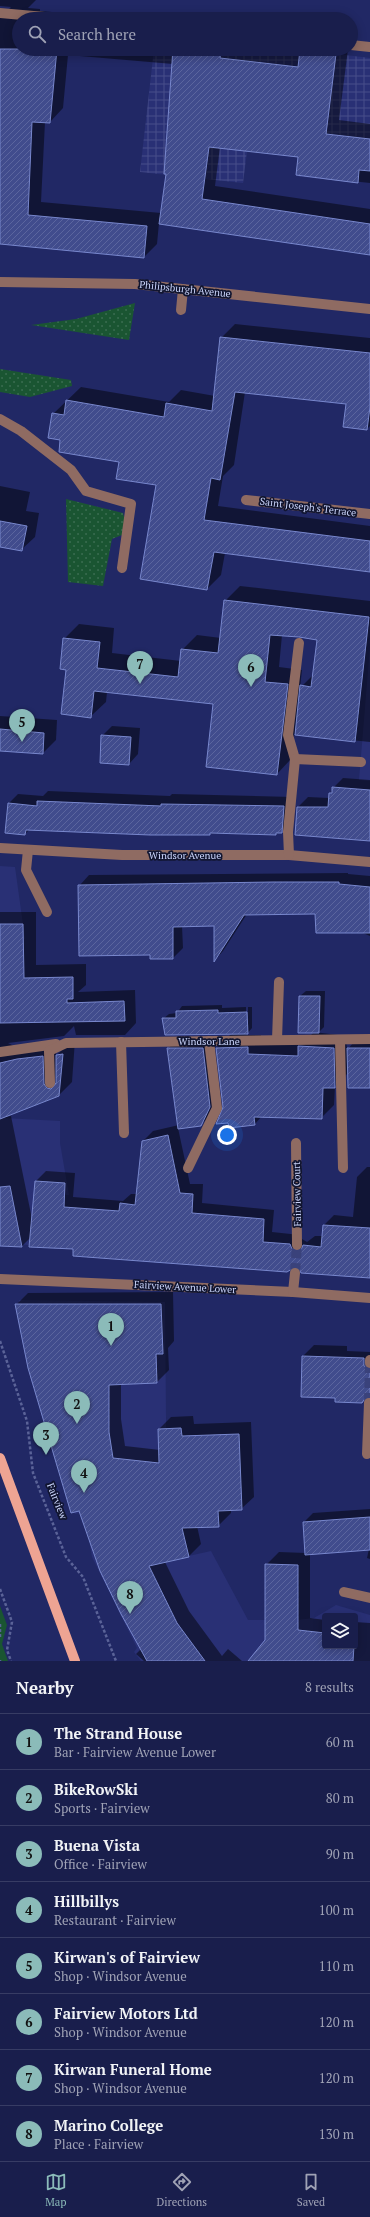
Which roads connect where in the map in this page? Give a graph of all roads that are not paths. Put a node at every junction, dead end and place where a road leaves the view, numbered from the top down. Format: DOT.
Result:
graph roads {
  1 [pos="0,13"];
  2 [pos="12,14"];
  3 [pos="358,46"];
  4 [pos="370,47"];
  5 [pos="0,282"];
  6 [pos="183,289"];
  7 [pos="370,309"];
  8 [pos="181,310"];
  9 [pos="0,419"];
  10 [pos="246,500"];
  11 [pos="370,514"];
  12 [pos="122,568"];
  13 [pos="299,643"];
  14 [pos="295,759"];
  15 [pos="361,762"];
  16 [pos="0,848"];
  17 [pos="28,850"];
  18 [pos="289,855"];
  19 [pos="370,862"];
  20 [pos="47,912"];
  21 [pos="279,982"];
  22 [pos="370,1038"];
  23 [pos="277,1040"];
  24 [pos="340,1040"];
  25 [pos="209,1041"];
  26 [pos="121,1042"];
  27 [pos="66,1043"];
  28 [pos="0,1052"];
  29 [pos="50,1084"];
  30 [pos="124,1132"];
  31 [pos="296,1143"];
  32 [pos="188,1168"];
  33 [pos="343,1168"];
  34 [pos="297,1245"];
  35 [pos="296,1273"];
  36 [pos="0,1279"];
  37 [pos="293,1292"];
  38 [pos="370,1298"];
  39 [pos="370,1360"];
  40 [pos="370,1363"];
  41 [pos="369,1403"];
  42 [pos="367,1454"];
  43 [pos="0,1458"];
  44 [pos="344,1592"];
  45 [pos="370,1598"];
  46 [pos="75,1661"];
  1 -- 2 [label="street"];
  3 -- 4 [label="street"];
  5 -- 6 [label="street, Philipsburgh Avenue"];
  6 -- 7 [label="street, Philipsburgh Avenue"];
  6 -- 8 [label="street"];
  9 -- 12 [label="street"];
  10 -- 11 [label="street, Saint Joseph's Terrace"];
  13 -- 14 [label="street"];
  14 -- 15 [label="street"];
  14 -- 18 [label="street"];
  16 -- 17 [label="street, Windsor Avenue"];
  17 -- 18 [label="street, Windsor Avenue"];
  17 -- 20 [label="street"];
  18 -- 19 [label="street, Windsor Avenue"];
  21 -- 23 [label="street"];
  22 -- 24 [label="street, Windsor Lane"];
  23 -- 24 [label="street, Windsor Lane"];
  23 -- 25 [label="street, Windsor Lane"];
  24 -- 33 [label="street"];
  25 -- 26 [label="street, Windsor Lane"];
  25 -- 32 [label="street"];
  26 -- 27 [label="street, Windsor Lane"];
  26 -- 30 [label="street"];
  27 -- 28 [label="street"];
  27 -- 29 [label="street, Windsor Lane"];
  31 -- 34 [label="street, Fairview Court"];
  35 -- 37 [label="street"];
  36 -- 37 [label="street, Fairview Avenue Lower"];
  37 -- 38 [label="street, Fairview Avenue Lower"];
  39 -- 40 [label="street"];
  41 -- 42 [label="street"];
  43 -- 46 [label="main road"];
  44 -- 45 [label="street"];
}
